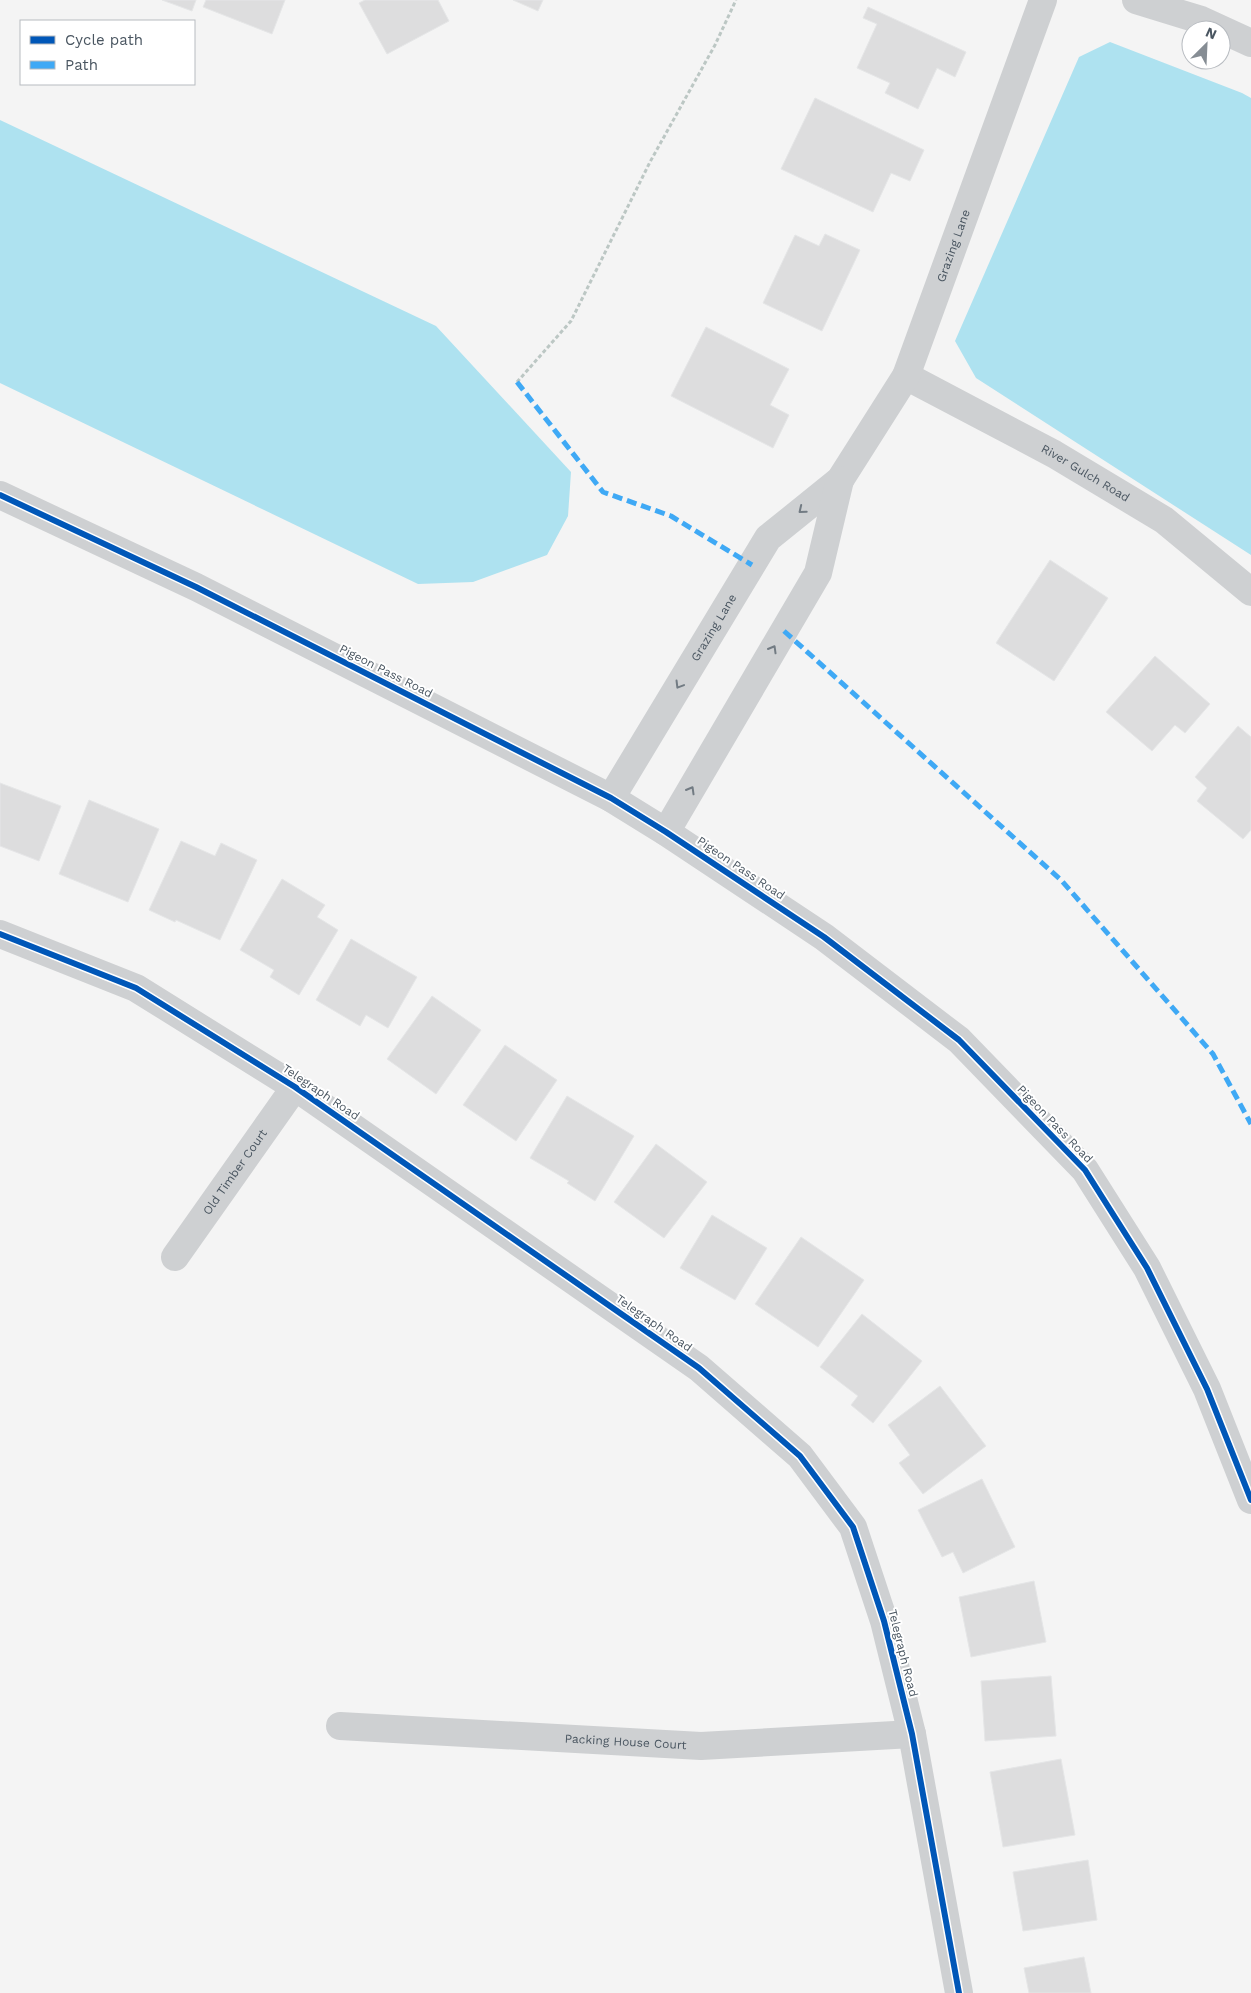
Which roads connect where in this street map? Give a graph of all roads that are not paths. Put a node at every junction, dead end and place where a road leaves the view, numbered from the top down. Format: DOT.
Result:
graph roads {
  1 [pos="1042,0"];
  2 [pos="1136,0"];
  3 [pos="1251,43"];
  4 [pos="906,376"];
  5 [pos="840,480"];
  6 [pos="0,495"];
  7 [pos="1251,592"];
  8 [pos="611,798"];
  9 [pos="666,832"];
  10 [pos="0,934"];
  11 [pos="295,1087"];
  12 [pos="175,1257"];
  13 [pos="1251,1500"];
  14 [pos="340,1726"];
  15 [pos="912,1734"];
  16 [pos="959,1993"];
  1 -- 4 [label="street, Grazing Lane"];
  2 -- 3 [label="street"];
  4 -- 5 [label="street, Grazing Lane"];
  4 -- 7 [label="street, River Gulch Road"];
  5 -- 8 [label="street, Grazing Lane, one-way"];
  9 -- 5 [label="street, Grazing Lane, one-way"];
  6 -- 8 [label="street, Pigeon Pass Road"];
  8 -- 9 [label="street, Pigeon Pass Road"];
  9 -- 13 [label="street, Pigeon Pass Road"];
  10 -- 11 [label="street, Telegraph Road"];
  11 -- 12 [label="street, Old Timber Court"];
  11 -- 15 [label="street, Telegraph Road"];
  14 -- 15 [label="street, Packing House Court"];
  15 -- 16 [label="street, Telegraph Road"];
}
